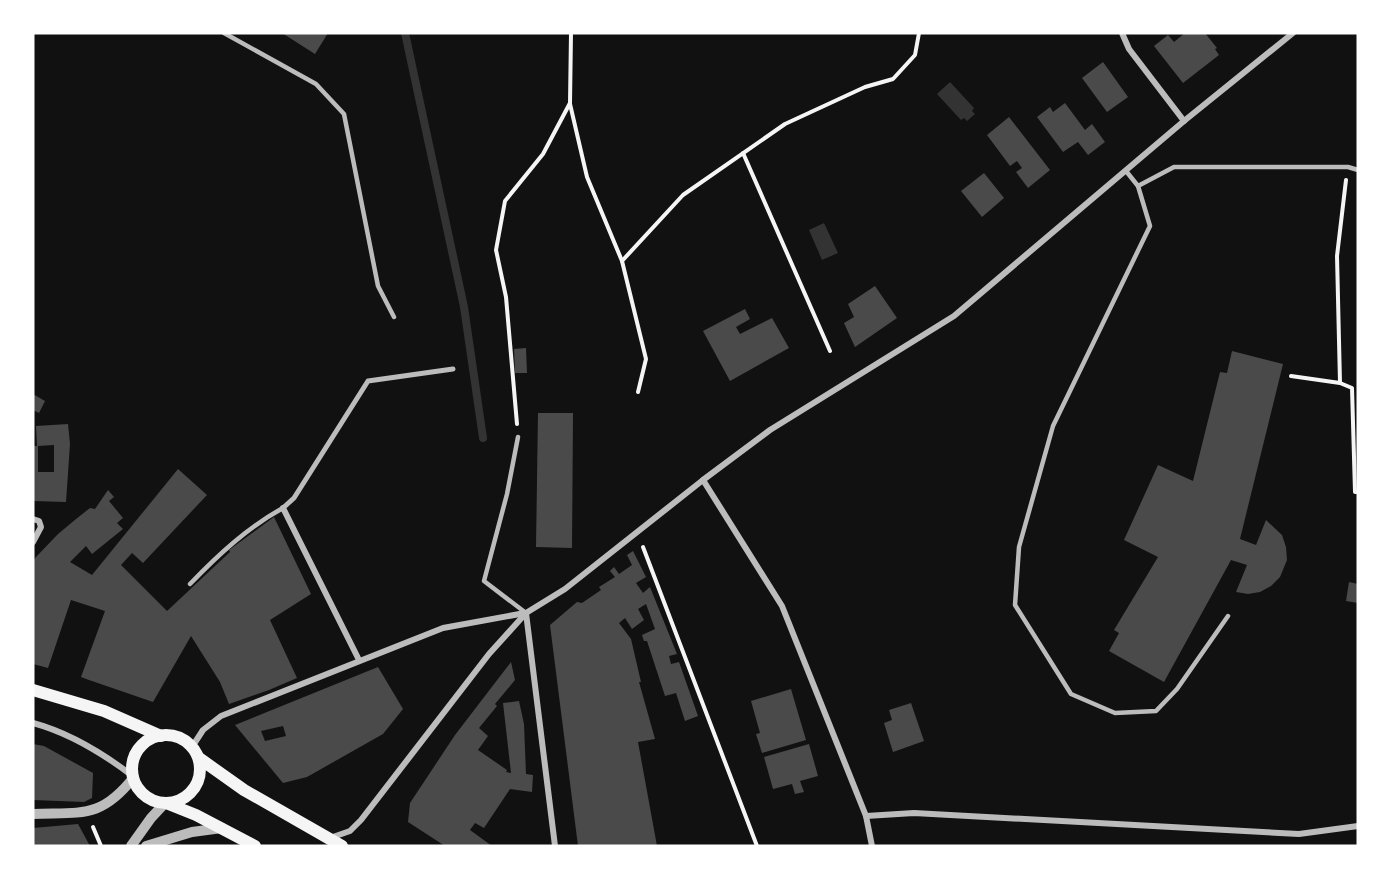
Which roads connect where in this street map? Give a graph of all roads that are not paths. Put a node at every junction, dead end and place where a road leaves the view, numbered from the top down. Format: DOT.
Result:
graph roads {
  1 [pos="224,33"];
  2 [pos="1122,33"];
  3 [pos="1293,33"];
  4 [pos="1184,121"];
  5 [pos="1358,170"];
  6 [pos="1126,171"];
  7 [pos="1138,186"];
  8 [pos="394,317"];
  9 [pos="453,369"];
  10 [pos="518,437"];
  11 [pos="703,480"];
  12 [pos="282,508"];
  13 [pos="33,519"];
  14 [pos="33,542"];
  15 [pos="190,584"];
  16 [pos="526,612"];
  17 [pos="1228,616"];
  18 [pos="359,660"];
  19 [pos="33,690"];
  20 [pos="33,723"];
  21 [pos="160,736"];
  22 [pos="195,753"];
  23 [pos="134,777"];
  24 [pos="165,802"];
  25 [pos="33,814"];
  26 [pos="866,816"];
  27 [pos="1358,826"];
  28 [pos="222,828"];
  29 [pos="329,838"];
  30 [pos="131,846"];
  31 [pos="146,846"];
  32 [pos="255,846"];
  33 [pos="342,846"];
  34 [pos="555,846"];
  35 [pos="872,846"];
  1 -- 8 [label="lane"];
  2 -- 4 [label="street"];
  3 -- 4 [label="street"];
  4 -- 6 [label="street"];
  5 -- 7 [label="lane"];
  6 -- 7 [label="lane"];
  6 -- 11 [label="street"];
  7 -- 17 [label="lane"];
  9 -- 12 [label="street"];
  10 -- 16 [label="lane"];
  11 -- 16 [label="street"];
  11 -- 26 [label="street"];
  12 -- 15 [label="lane"];
  12 -- 18 [label="street"];
  13 -- 14 [label="street"];
  16 -- 18 [label="street"];
  16 -- 29 [label="street"];
  16 -- 34 [label="street"];
  18 -- 22 [label="street"];
  19 -- 21 [label="main road"];
  20 -- 23 [label="street"];
  21 -- 22 [label="main road"];
  21 -- 23 [label="main road"];
  22 -- 24 [label="main road"];
  22 -- 29 [label="main road"];
  23 -- 24 [label="main road"];
  23 -- 25 [label="street"];
  24 -- 28 [label="main road"];
  24 -- 30 [label="street"];
  26 -- 27 [label="street"];
  26 -- 35 [label="street"];
  28 -- 31 [label="street"];
  28 -- 32 [label="main road"];
  29 -- 33 [label="main road"];
}
